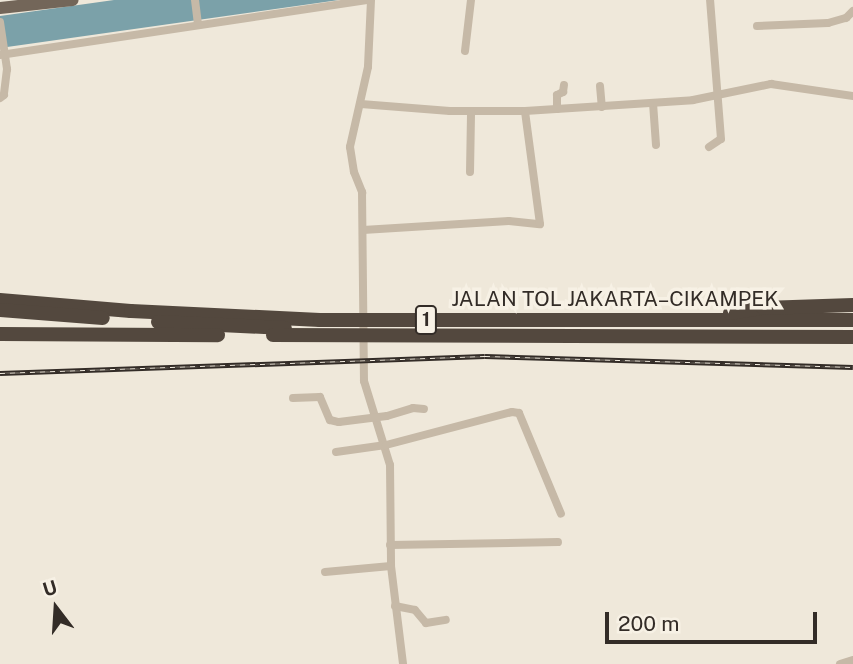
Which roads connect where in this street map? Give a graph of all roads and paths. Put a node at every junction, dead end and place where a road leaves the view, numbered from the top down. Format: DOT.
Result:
graph roads {
  1 [pos="74,0"];
  2 [pos="195,0"];
  3 [pos="369,0"];
  4 [pos="471,0"];
  5 [pos="710,0"];
  6 [pos="30,3"];
  7 [pos="0,8"];
  8 [pos="853,11"];
  9 [pos="0,22"];
  10 [pos="198,23"];
  11 [pos="757,26"];
  12 [pos="465,51"];
  13 [pos="3,52"];
  14 [pos="564,85"];
  15 [pos="600,86"];
  16 [pos="719,94"];
  17 [pos="853,96"];
  18 [pos="0,98"];
  19 [pos="653,103"];
  20 [pos="361,104"];
  21 [pos="601,107"];
  22 [pos="557,109"];
  23 [pos="525,111"];
  24 [pos="471,112"];
  25 [pos="656,145"];
  26 [pos="709,148"];
  27 [pos="470,172"];
  28 [pos="363,230"];
  29 [pos="0,300"];
  30 [pos="853,305"];
  31 [pos="0,310"];
  32 [pos="0,318"];
  33 [pos="684,320"];
  34 [pos="853,320"];
  35 [pos="853,328"];
  36 [pos="0,334"];
  37 [pos="853,337"];
  38 [pos="293,398"];
  39 [pos="424,409"];
  40 [pos="375,416"];
  41 [pos="386,445"];
  42 [pos="335,452"];
  43 [pos="561,514"];
  44 [pos="558,542"];
  45 [pos="390,545"];
  46 [pos="391,566"];
  47 [pos="325,572"];
  48 [pos="395,606"];
  49 [pos="446,620"];
  50 [pos="853,660"];
  51 [pos="403,664"];
  52 [pos="840,664"];
  1 -- 6 [label="main road"];
  2 -- 10 [label="street"];
  3 -- 10 [label="street"];
  3 -- 20 [label="street"];
  4 -- 12 [label="street"];
  5 -- 16 [label="street"];
  6 -- 7 [label="main road"];
  8 -- 11 [label="street"];
  9 -- 13 [label="street"];
  10 -- 13 [label="street"];
  13 -- 18 [label="street"];
  14 -- 22 [label="street"];
  15 -- 21 [label="street"];
  16 -- 17 [label="street"];
  16 -- 19 [label="street"];
  16 -- 26 [label="street"];
  19 -- 21 [label="street"];
  19 -- 25 [label="street"];
  20 -- 24 [label="street"];
  20 -- 28 [label="street"];
  21 -- 22 [label="street"];
  22 -- 23 [label="street"];
  23 -- 24 [label="street"];
  23 -- 28 [label="street"];
  24 -- 27 [label="street"];
  28 -- 40 [label="street"];
  29 -- 34 [label="highway, 1"];
  30 -- 33 [label="highway"];
  31 -- 35 [label="highway, 1"];
  32 -- 33 [label="highway, JALAN TOL JAKARTA–CIKAMPEK / 1"];
  33 -- 34 [label="highway, JALAN TOL JAKARTA–CIKAMPEK / 1"];
  36 -- 37 [label="highway, JALAN TOL JAKARTA–CIKAMPEK / 1"];
  38 -- 40 [label="street"];
  39 -- 40 [label="street"];
  40 -- 41 [label="street"];
  41 -- 42 [label="street"];
  41 -- 43 [label="street"];
  41 -- 45 [label="street"];
  44 -- 45 [label="street"];
  45 -- 46 [label="street"];
  46 -- 47 [label="street"];
  46 -- 48 [label="street"];
  48 -- 49 [label="street"];
  48 -- 51 [label="street"];
  50 -- 52 [label="street"];
}
